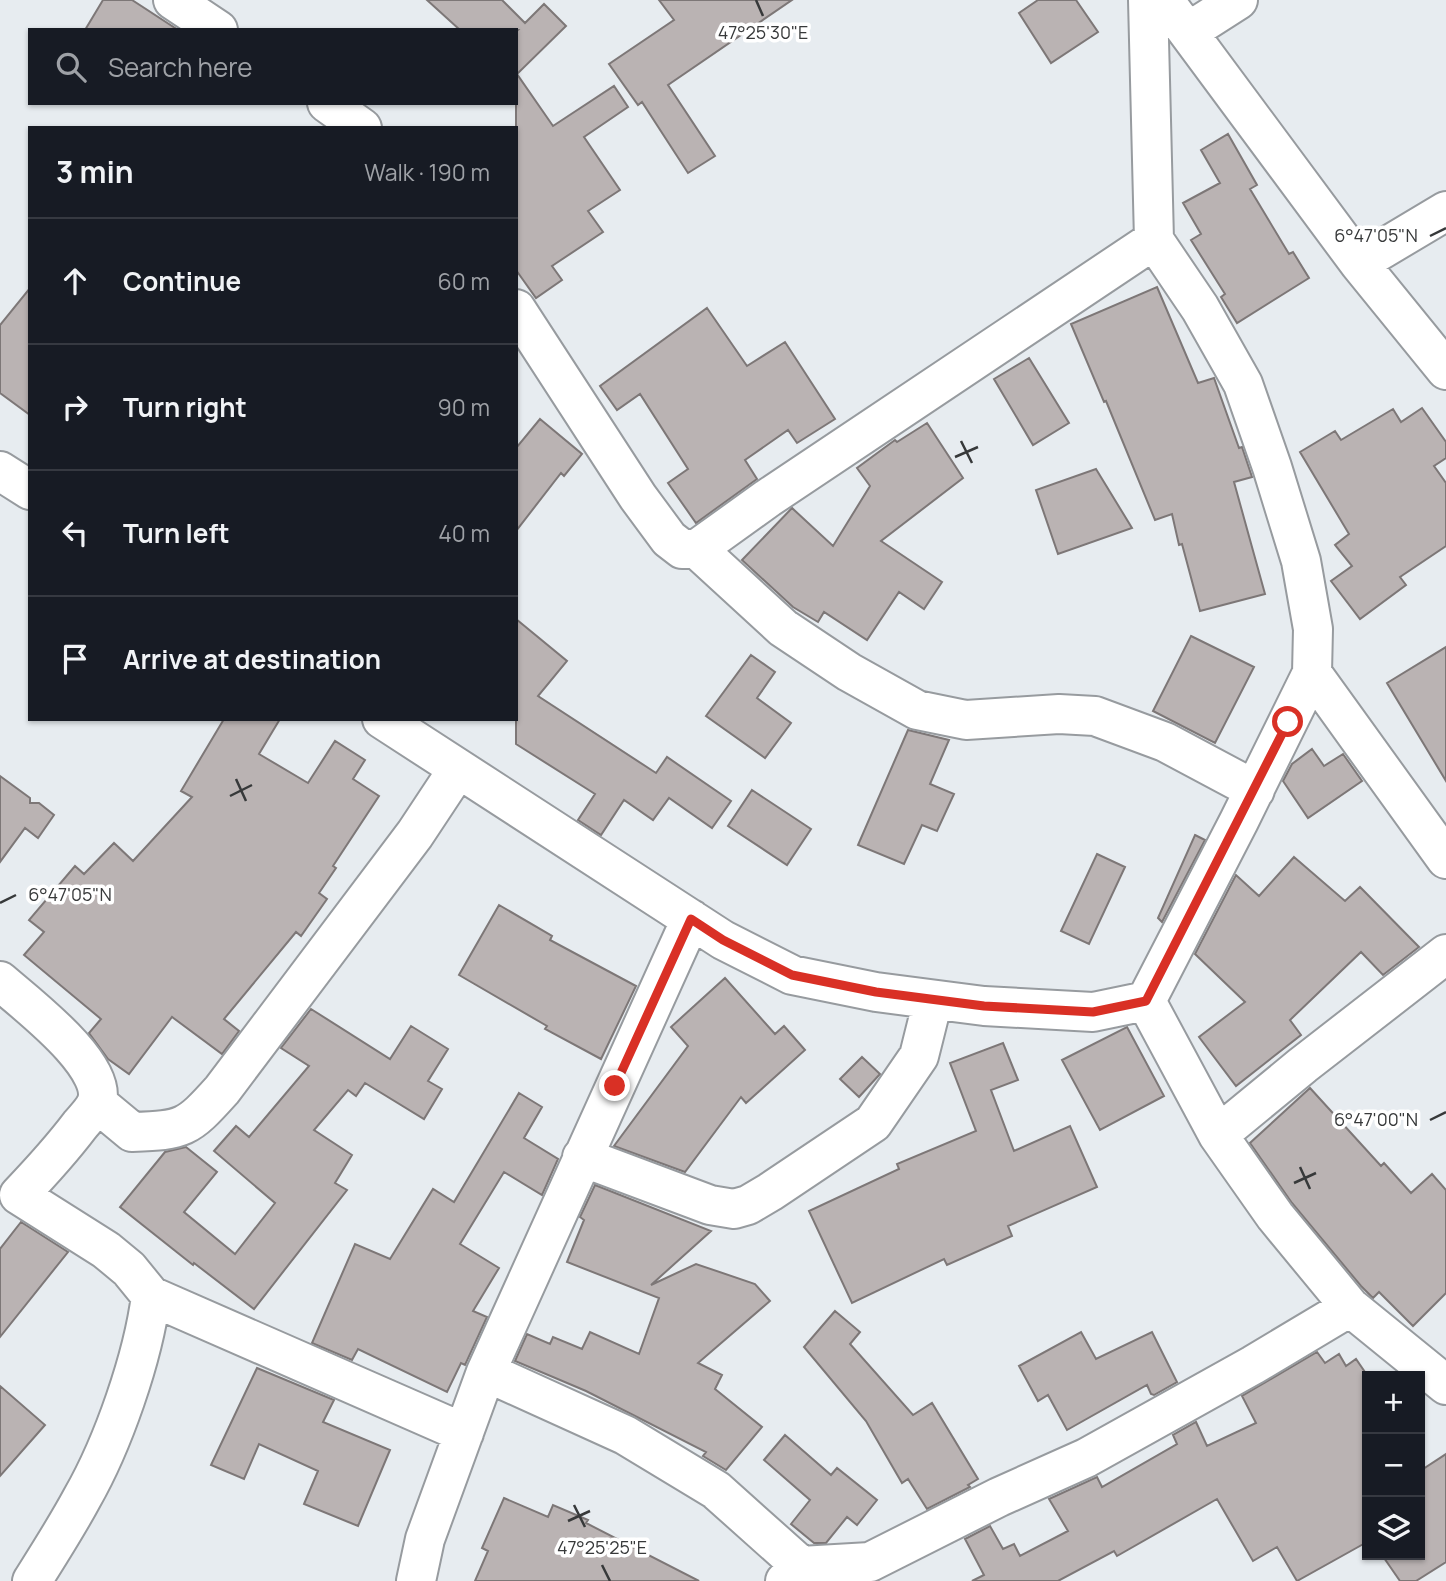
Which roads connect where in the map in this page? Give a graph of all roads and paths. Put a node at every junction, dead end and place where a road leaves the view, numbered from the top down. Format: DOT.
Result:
graph roads {
  1 [pos="173,0"];
  2 [pos="1148,0"];
  3 [pos="1164,0"];
  4 [pos="1238,0"];
  5 [pos="215,28"];
  6 [pos="1188,32"];
  7 [pos="330,105"];
  8 [pos="359,126"];
  9 [pos="1446,211"];
  10 [pos="1154,240"];
  11 [pos="1359,263"];
  12 [pos="518,312"];
  13 [pos="1446,370"];
  14 [pos="0,471"];
  15 [pos="28,489"];
  16 [pos="697,549"];
  17 [pos="1312,673"];
  18 [pos="385,721"];
  19 [pos="458,769"];
  20 [pos="1255,790"];
  21 [pos="1446,859"];
  22 [pos="691,919"];
  23 [pos="1446,954"];
  24 [pos="0,981"];
  25 [pos="933,1000"];
  26 [pos="1146,1001"];
  27 [pos="97,1103"];
  28 [pos="1217,1135"];
  29 [pos="582,1157"];
  30 [pos="10,1188"];
  31 [pos="151,1296"];
  32 [pos="1350,1307"];
  33 [pos="486,1372"];
  34 [pos="1446,1385"];
  35 [pos="464,1433"];
  36 [pos="793,1573"];
  37 [pos="32,1581"];
  38 [pos="416,1581"];
  1 -- 5 [label="street"];
  2 -- 10 [label="street"];
  3 -- 6 [label="street"];
  4 -- 6 [label="street"];
  6 -- 11 [label="street"];
  7 -- 8 [label="street"];
  9 -- 11 [label="street"];
  10 -- 16 [label="street"];
  10 -- 17 [label="street"];
  11 -- 13 [label="street"];
  12 -- 16 [label="street"];
  14 -- 15 [label="street"];
  16 -- 20 [label="street"];
  17 -- 20 [label="street"];
  17 -- 21 [label="street"];
  18 -- 19 [label="street"];
  19 -- 22 [label="street"];
  19 -- 27 [label="street"];
  20 -- 26 [label="street"];
  22 -- 25 [label="street"];
  22 -- 29 [label="street"];
  23 -- 28 [label="street"];
  24 -- 27 [label="street"];
  25 -- 26 [label="street"];
  25 -- 29 [label="street"];
  26 -- 28 [label="street"];
  27 -- 30 [label="street"];
  28 -- 32 [label="street"];
  29 -- 33 [label="street"];
  30 -- 31 [label="street"];
  31 -- 35 [label="street"];
  31 -- 37 [label="street"];
  32 -- 34 [label="street"];
  32 -- 36 [label="street"];
  33 -- 35 [label="street"];
  33 -- 36 [label="street"];
  35 -- 38 [label="street"];
}
